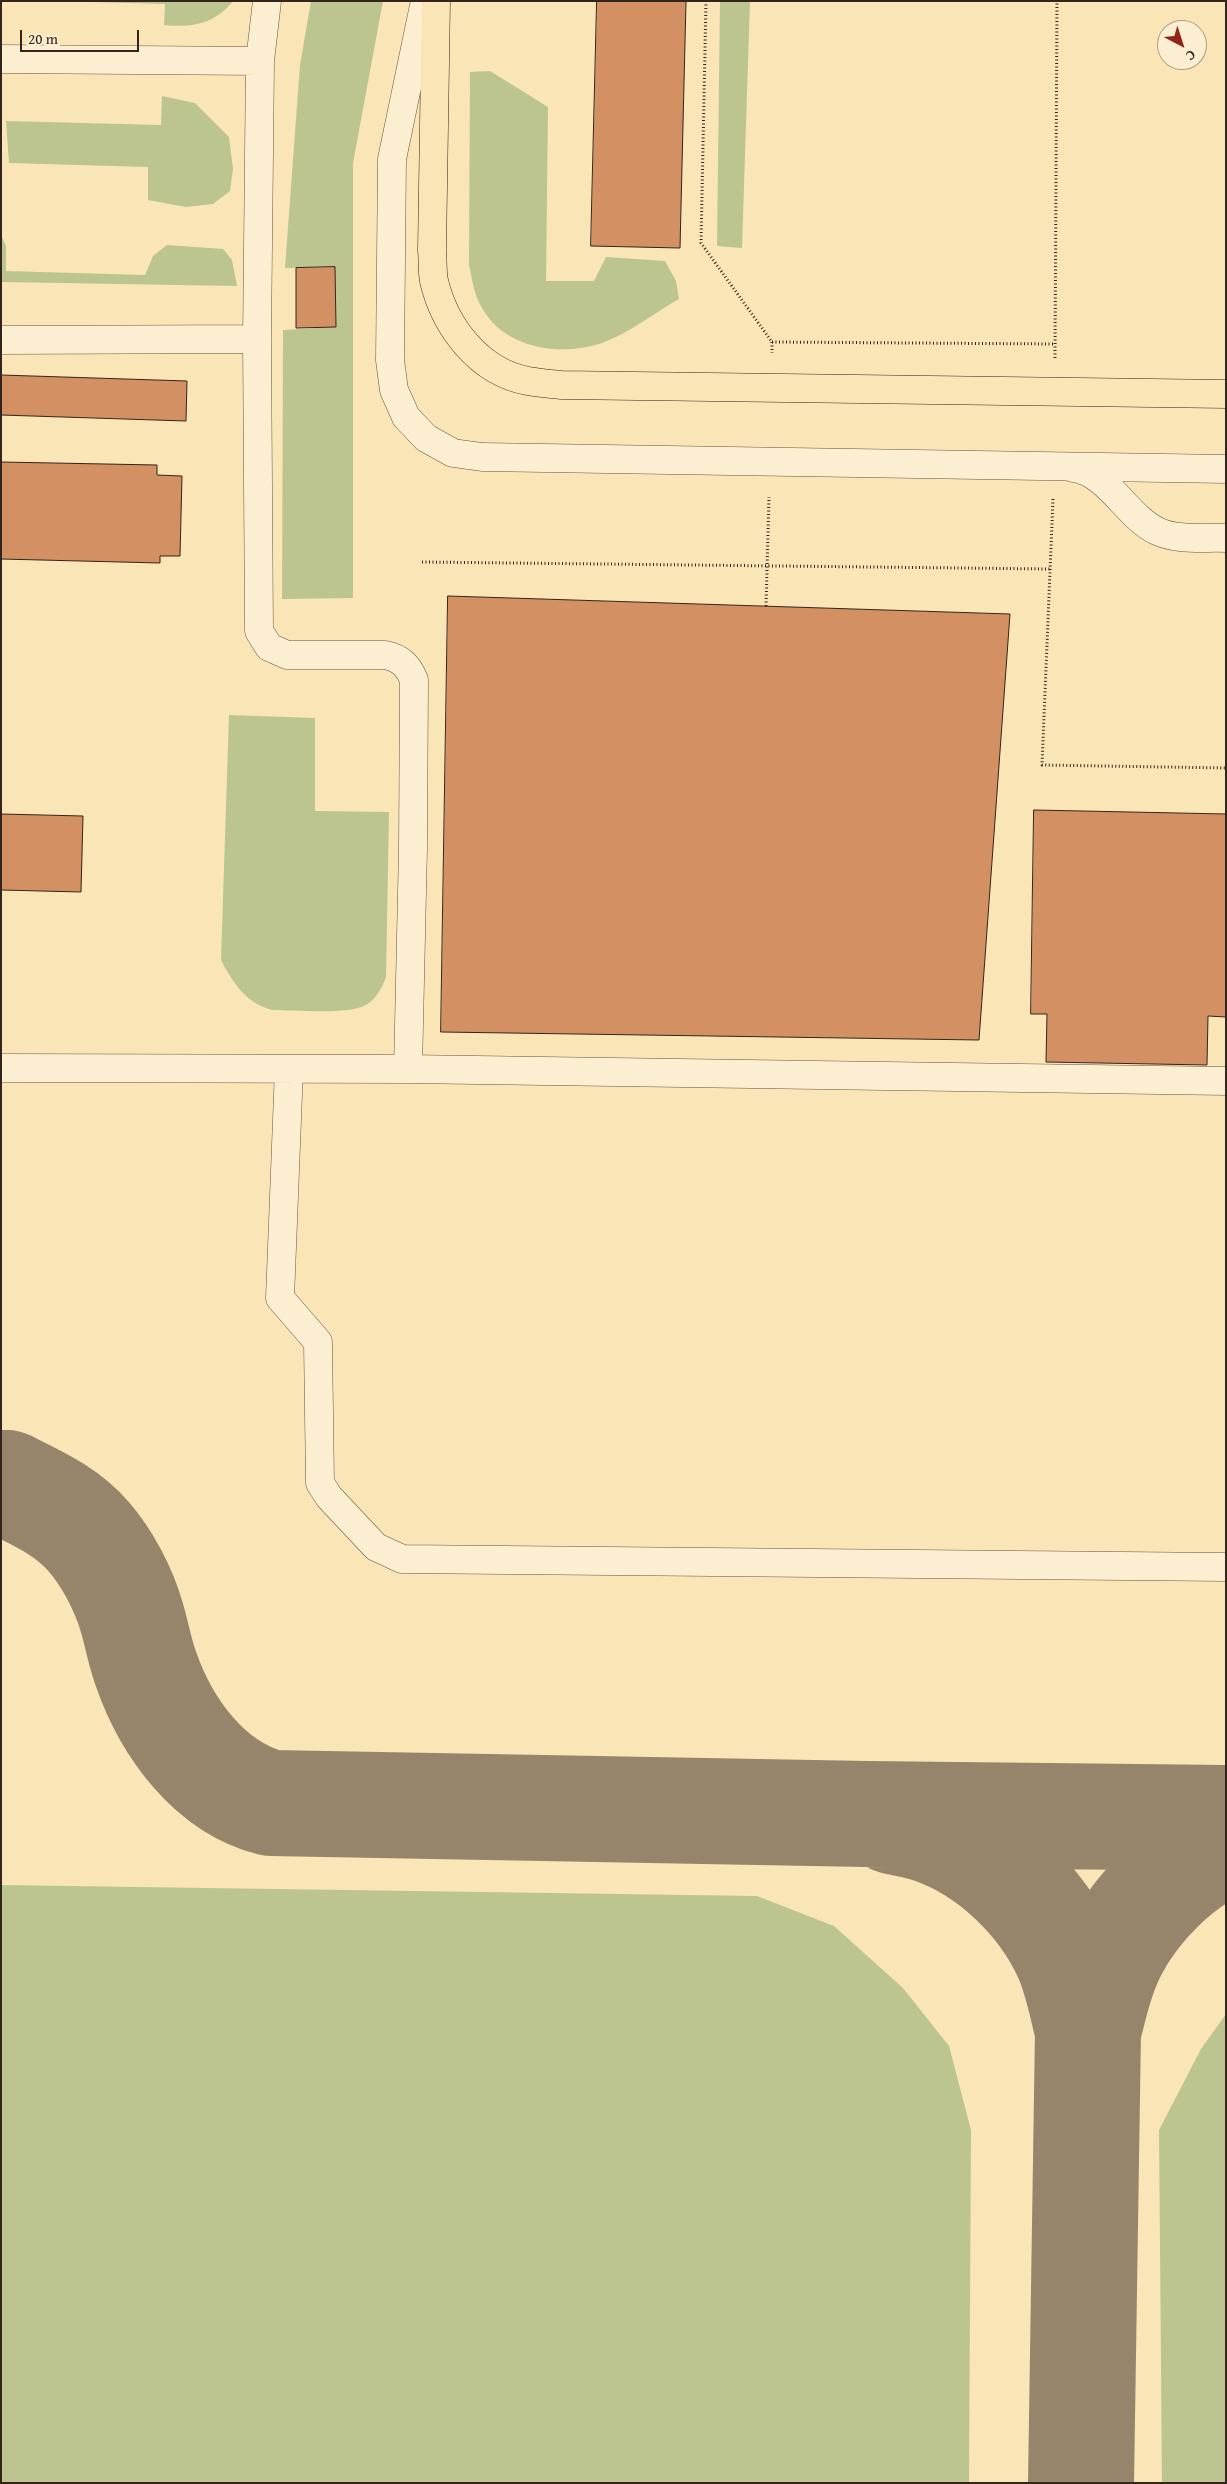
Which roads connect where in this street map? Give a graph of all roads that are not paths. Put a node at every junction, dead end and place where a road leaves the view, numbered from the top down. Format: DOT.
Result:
graph roads {
  1 [pos="267,1"];
  2 [pos="425,1"];
  3 [pos="436,1"];
  4 [pos="1,59"];
  5 [pos="260,61"];
  6 [pos="257,339"];
  7 [pos="1,340"];
  8 [pos="1226,394"];
  9 [pos="1059,466"];
  10 [pos="1226,469"];
  11 [pos="1226,538"];
  12 [pos="1,1068"];
  13 [pos="289,1069"];
  14 [pos="408,1070"];
  15 [pos="1226,1081"];
  16 [pos="1226,1567"];
  1 -- 5 [label="street"];
  2 -- 9 [label="street"];
  3 -- 8 [label="main road"];
  4 -- 5 [label="street"];
  5 -- 6 [label="street"];
  6 -- 7 [label="street"];
  6 -- 14 [label="street"];
  9 -- 10 [label="street"];
  9 -- 11 [label="street"];
  12 -- 13 [label="street"];
  13 -- 14 [label="street"];
  13 -- 16 [label="street"];
  14 -- 15 [label="street"];
}
